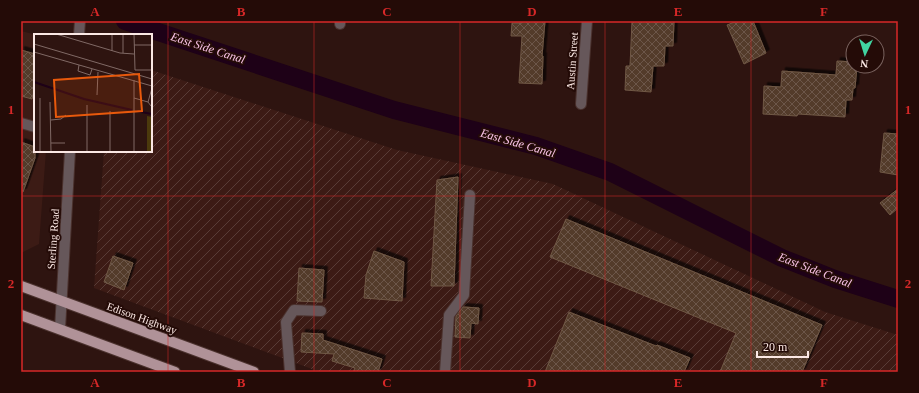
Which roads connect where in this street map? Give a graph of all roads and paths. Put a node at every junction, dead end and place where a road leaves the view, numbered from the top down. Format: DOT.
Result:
graph roads {
  1 [pos="80,21"];
  2 [pos="587,21"];
  3 [pos="79,34"];
  4 [pos="581,104"];
  5 [pos="21,123"];
  6 [pos="34,128"];
  7 [pos="70,152"];
  8 [pos="470,195"];
  9 [pos="21,286"];
  10 [pos="61,302"];
  11 [pos="321,311"];
  12 [pos="21,315"];
  13 [pos="60,329"];
  14 [pos="175,372"];
  15 [pos="254,372"];
  16 [pos="290,372"];
  17 [pos="445,372"];
  1 -- 3 [label="street"];
  2 -- 4 [label="street, Austin Street"];
  5 -- 6 [label="street"];
  7 -- 10 [label="street, Sterling Road"];
  8 -- 17 [label="street"];
  9 -- 10 [label="main road, Edison Highway"];
  10 -- 13 [label="street, Sterling Road"];
  10 -- 15 [label="main road, Edison Highway"];
  11 -- 16 [label="street"];
  12 -- 13 [label="main road"];
  13 -- 14 [label="main road"];
}
